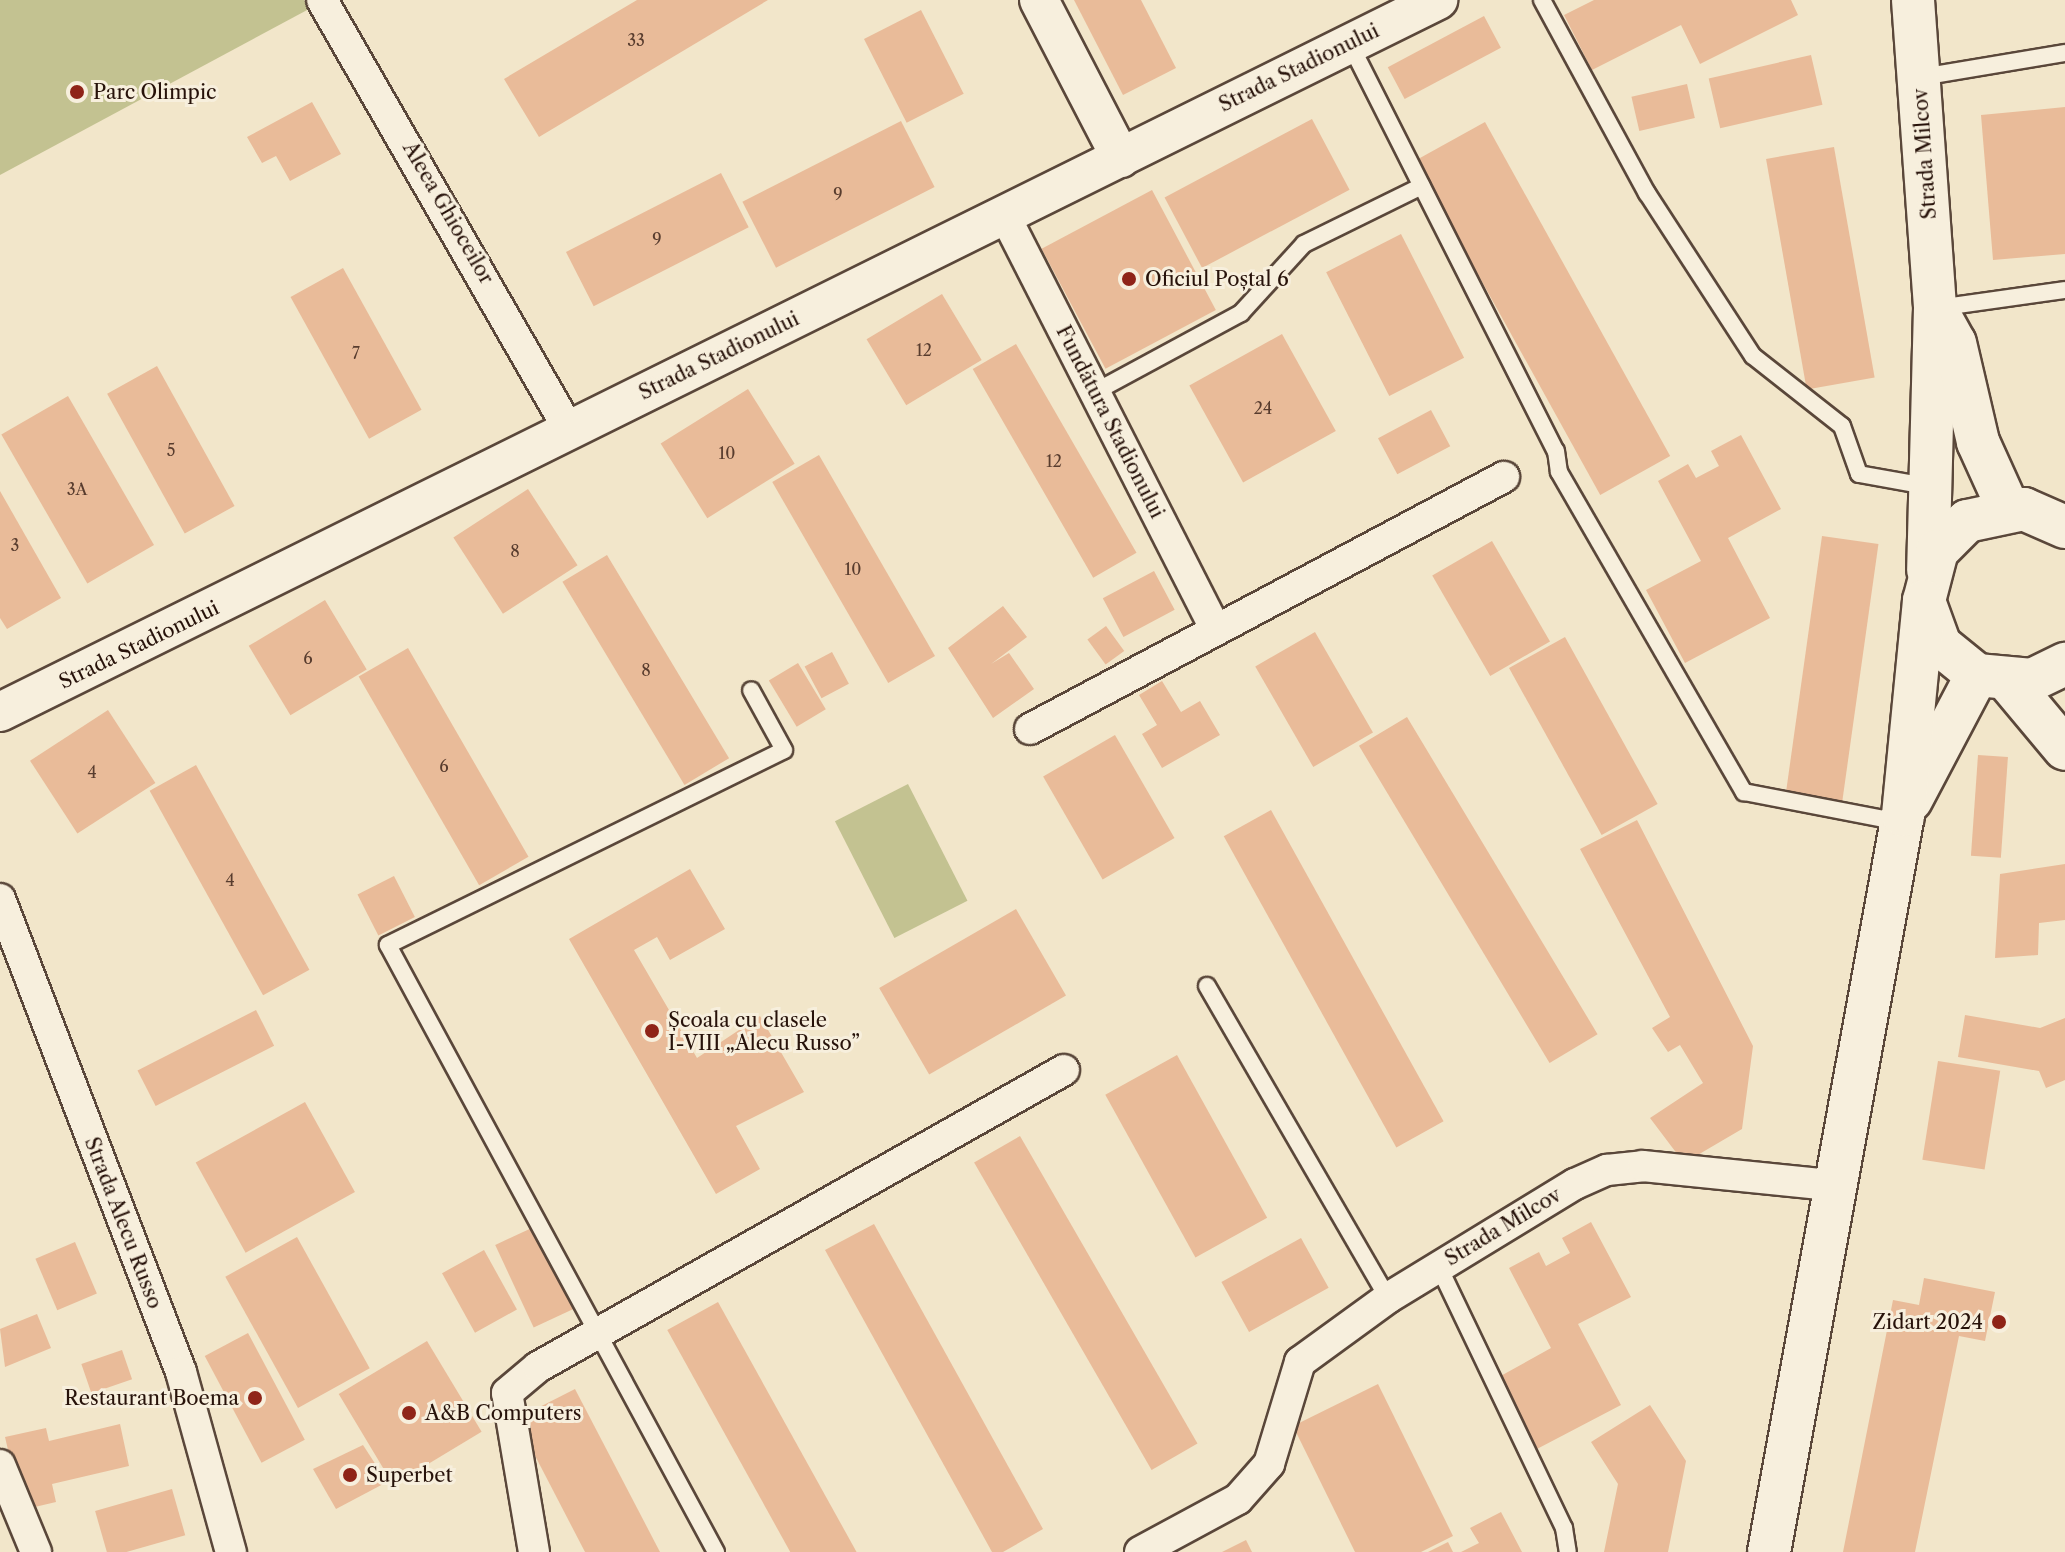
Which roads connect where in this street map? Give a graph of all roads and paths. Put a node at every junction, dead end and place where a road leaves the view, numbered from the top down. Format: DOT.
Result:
graph roads {
  1 [pos="322,0"];
  2 [pos="1039,0"];
  3 [pos="1438,0"];
  4 [pos="1542,0"];
  5 [pos="1913,0"];
  6 [pos="1349,42"];
  7 [pos="2065,53"];
  8 [pos="1919,77"];
  9 [pos="1121,158"];
  10 [pos="1422,186"];
  11 [pos="1005,216"];
  12 [pos="2065,290"];
  13 [pos="1935,308"];
  14 [pos="1095,392"];
  15 [pos="569,429"];
  16 [pos="1504,477"];
  17 [pos="1933,487"];
  18 [pos="2008,508"];
  19 [pos="2065,527"];
  20 [pos="1926,586"];
  21 [pos="1215,629"];
  22 [pos="2065,664"];
  23 [pos="1993,679"];
  24 [pos="751,690"];
  25 [pos="0,712"];
  26 [pos="1030,729"];
  27 [pos="2065,749"];
  28 [pos="1902,819"];
  29 [pos="0,899"];
  30 [pos="1207,986"];
  31 [pos="1064,1070"];
  32 [pos="1830,1185"];
  33 [pos="1438,1265"];
  34 [pos="1388,1298"];
  35 [pos="602,1335"];
  36 [pos="0,1465"];
  37 [pos="36,1552"];
  38 [pos="231,1552"];
  39 [pos="534,1552"];
  40 [pos="716,1552"];
  41 [pos="1140,1552"];
  42 [pos="1568,1552"];
  43 [pos="1769,1552"];
  1 -- 15 [label="street, Aleea Ghioceilor"];
  2 -- 9 [label="street"];
  3 -- 6 [label="street, Strada Stadionului"];
  4 -- 17 [label="lane"];
  5 -- 8 [label="main road, Strada Milcov"];
  6 -- 9 [label="street, Strada Stadionului"];
  6 -- 10 [label="lane"];
  7 -- 8 [label="lane"];
  8 -- 13 [label="main road, Strada Milcov"];
  9 -- 11 [label="street, Strada Stadionului"];
  10 -- 14 [label="lane"];
  10 -- 28 [label="lane"];
  11 -- 14 [label="street, Fundătura Stadionului"];
  11 -- 15 [label="street, Strada Stadionului"];
  12 -- 13 [label="lane"];
  13 -- 17 [label="main road, Strada Milcov"];
  13 -- 18 [label="main road, Strada Milcov"];
  14 -- 21 [label="street, Fundătura Stadionului"];
  15 -- 25 [label="street, Strada Stadionului"];
  16 -- 21 [label="street"];
  17 -- 20 [label="main road, Strada Milcov"];
  18 -- 19 [label="main road"];
  18 -- 20 [label="main road"];
  20 -- 23 [label="main road"];
  20 -- 28 [label="main road, Strada Milcov"];
  21 -- 26 [label="street"];
  22 -- 23 [label="main road"];
  23 -- 27 [label="main road"];
  23 -- 28 [label="main road, Strada Milcov"];
  24 -- 35 [label="lane"];
  28 -- 32 [label="main road, Strada Milcov"];
  29 -- 38 [label="street, Strada Alecu Russo"];
  30 -- 34 [label="lane"];
  31 -- 35 [label="street"];
  32 -- 33 [label="street, Strada Milcov"];
  32 -- 43 [label="main road, Strada Milcov"];
  33 -- 34 [label="street"];
  33 -- 42 [label="lane, Strada Milcov"];
  34 -- 41 [label="street"];
  35 -- 39 [label="street"];
  35 -- 40 [label="lane"];
  36 -- 37 [label="street"];
}
